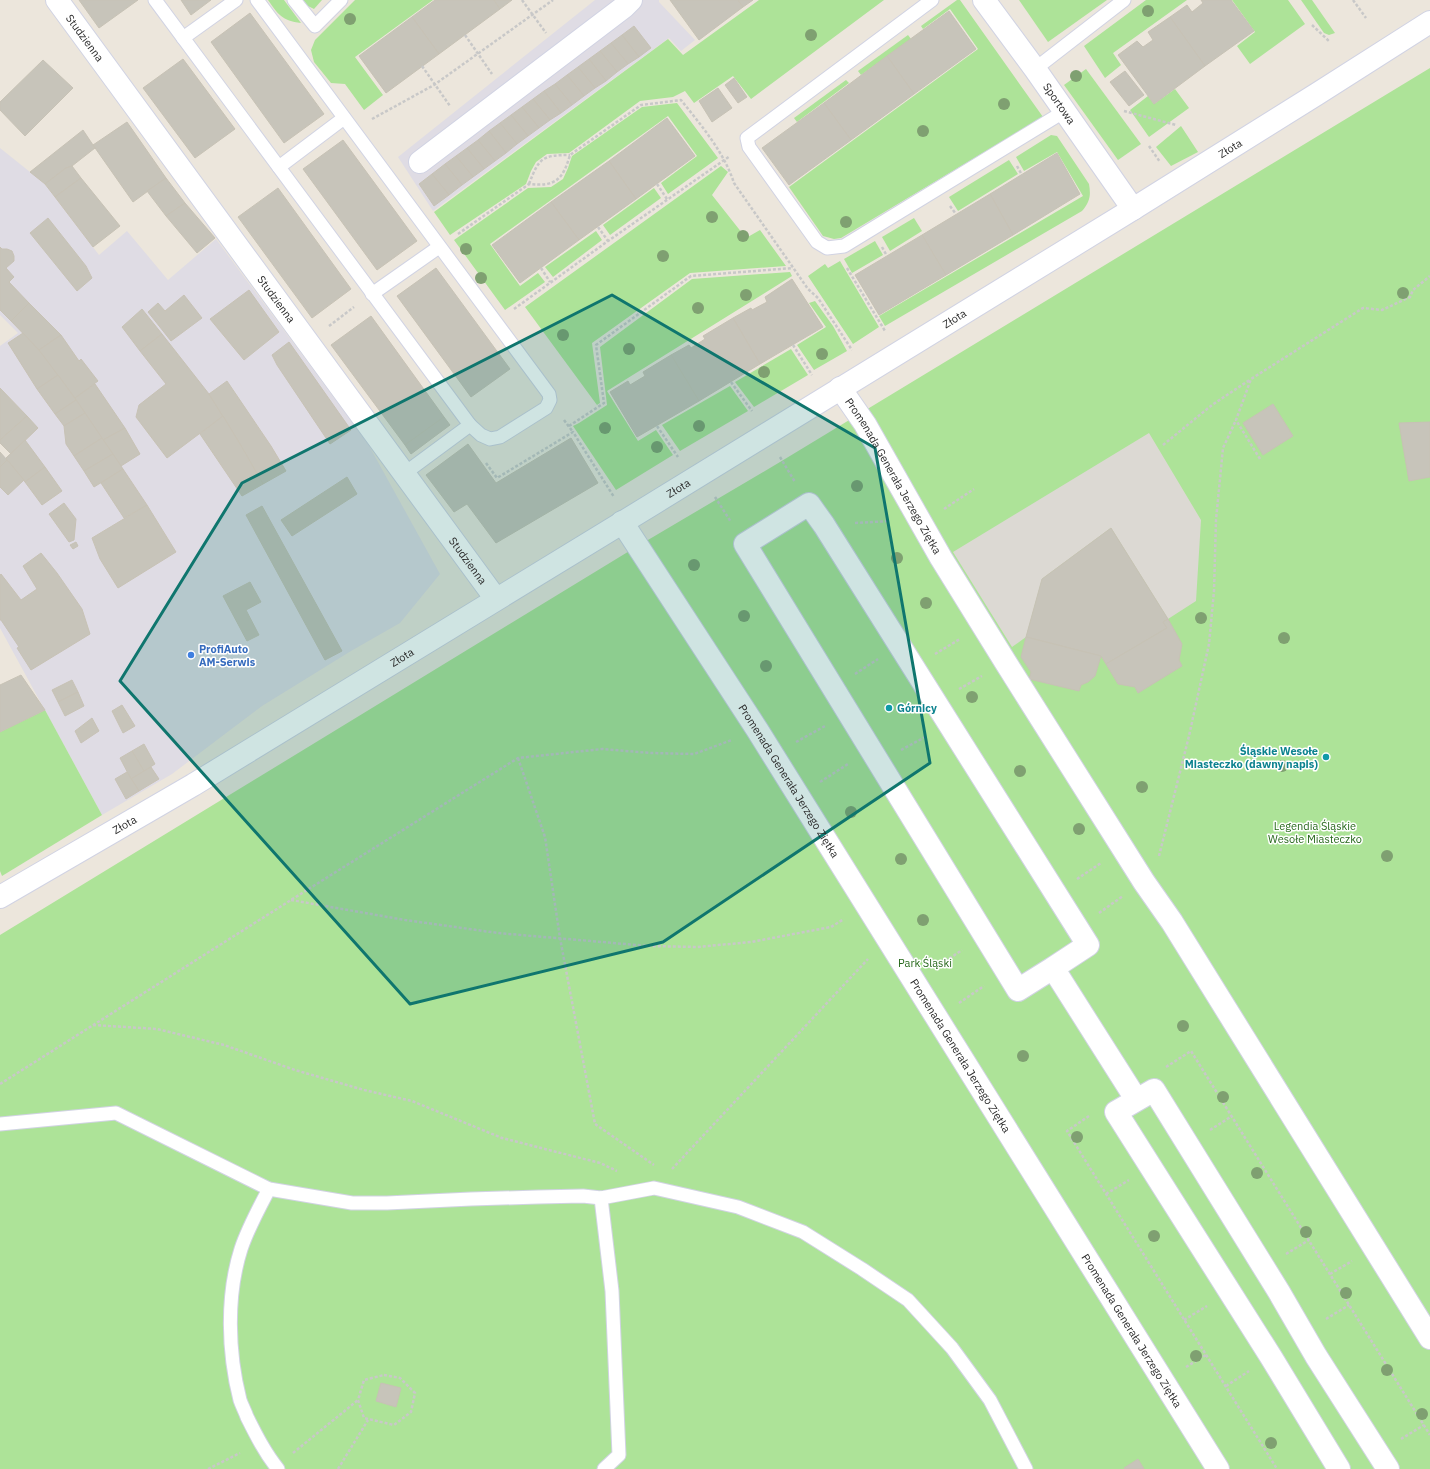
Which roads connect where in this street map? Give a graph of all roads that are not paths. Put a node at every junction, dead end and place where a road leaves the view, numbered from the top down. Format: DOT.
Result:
graph roads {
  1 [pos="57,0"];
  2 [pos="155,0"];
  3 [pos="236,0"];
  4 [pos="257,0"];
  5 [pos="294,0"];
  6 [pos="341,0"];
  7 [pos="632,0"];
  8 [pos="932,0"];
  9 [pos="984,0"];
  10 [pos="1124,0"];
  11 [pos="1430,22"];
  12 [pos="1430,32"];
  13 [pos="183,38"];
  14 [pos="1035,69"];
  15 [pos="1352,72"];
  16 [pos="1064,111"];
  17 [pos="344,118"];
  18 [pos="420,162"];
  19 [pos="279,167"];
  20 [pos="1133,209"];
  21 [pos="439,247"];
  22 [pos="372,294"];
  23 [pos="840,388"];
  24 [pos="470,425"];
  25 [pos="405,473"];
  26 [pos="622,522"];
  27 [pos="496,599"];
  28 [pos="0,897"];
  29 [pos="1053,968"];
  30 [pos="1133,1095"];
  31 [pos="0,1124"];
  32 [pos="270,1188"];
  33 [pos="601,1198"];
  34 [pos="1430,1338"];
  35 [pos="277,1468"];
  36 [pos="604,1469"];
  37 [pos="1026,1469"];
  38 [pos="1218,1469"];
  39 [pos="1339,1469"];
  40 [pos="1388,1469"];
  1 -- 25 [label="street, Studzienna"];
  2 -- 13 [label="lane"];
  3 -- 13 [label="lane"];
  4 -- 17 [label="lane"];
  5 -- 6 [label="lane"];
  7 -- 18 [label="street"];
  8 -- 16 [label="lane"];
  9 -- 14 [label="street, Sportowa"];
  10 -- 14 [label="lane"];
  11 -- 15 [label="street, Złota"];
  12 -- 15 [label="street, Złota"];
  13 -- 19 [label="lane"];
  14 -- 16 [label="street, Sportowa"];
  15 -- 20 [label="street, Złota"];
  16 -- 20 [label="street, Sportowa"];
  17 -- 19 [label="lane"];
  17 -- 21 [label="lane"];
  19 -- 22 [label="lane"];
  20 -- 23 [label="street, Złota"];
  21 -- 22 [label="lane"];
  21 -- 24 [label="lane"];
  22 -- 24 [label="lane"];
  23 -- 26 [label="street, Złota"];
  23 -- 34 [label="street, Promenada Generała Jerzego Ziętka"];
  24 -- 25 [label="lane"];
  25 -- 27 [label="street, Studzienna"];
  26 -- 27 [label="street, Złota"];
  26 -- 38 [label="street, Promenada Generała Jerzego Ziętka"];
  27 -- 28 [label="street, Złota"];
  29 -- 29 [label="street"];
  29 -- 30 [label="street"];
  30 -- 39 [label="street"];
  30 -- 40 [label="street"];
  31 -- 32 [label="lane"];
  32 -- 33 [label="lane"];
  32 -- 35 [label="lane"];
  33 -- 36 [label="lane"];
  33 -- 37 [label="lane"];
}
